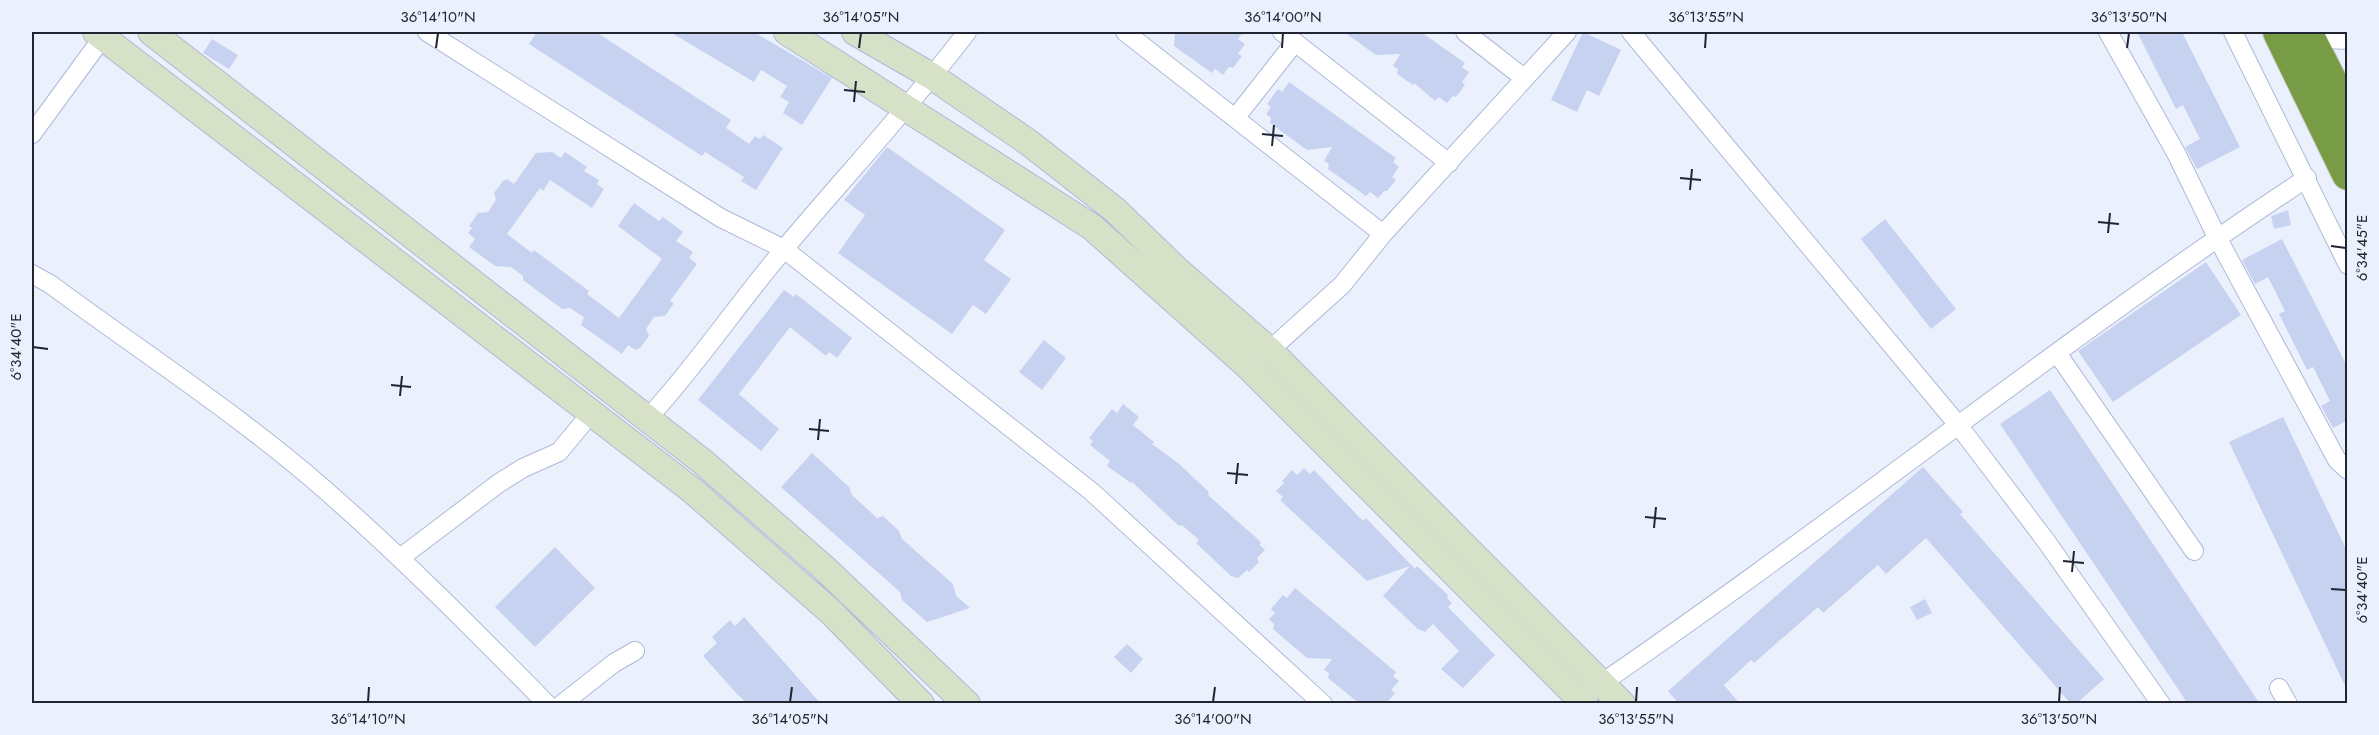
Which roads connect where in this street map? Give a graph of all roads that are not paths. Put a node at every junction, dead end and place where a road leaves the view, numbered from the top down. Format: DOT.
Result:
graph roads {
  1 [pos="151,32"];
  2 [pos="427,32"];
  3 [pos="787,32"];
  4 [pos="855,32"];
  5 [pos="967,32"];
  6 [pos="1125,32"];
  7 [pos="1465,32"];
  8 [pos="1567,32"];
  9 [pos="1631,32"];
  10 [pos="2108,32"];
  11 [pos="2233,32"];
  12 [pos="2278,32"];
  13 [pos="100,34"];
  14 [pos="2308,35"];
  15 [pos="1288,37"];
  16 [pos="2348,40"];
  17 [pos="933,77"];
  18 [pos="1524,78"];
  19 [pos="907,109"];
  20 [pos="2348,115"];
  21 [pos="1236,117"];
  22 [pos="32,134"];
  23 [pos="1449,163"];
  24 [pos="2348,174"];
  25 [pos="2307,178"];
  26 [pos="1383,234"];
  27 [pos="2217,237"];
  28 [pos="784,249"];
  29 [pos="2348,265"];
  30 [pos="32,274"];
  31 [pos="1269,350"];
  32 [pos="2057,353"];
  33 [pos="1250,368"];
  34 [pos="592,412"];
  35 [pos="648,418"];
  36 [pos="1959,426"];
  37 [pos="2348,470"];
  38 [pos="2194,551"];
  39 [pos="400,558"];
  40 [pos="823,567"];
  41 [pos="804,589"];
  42 [pos="635,651"];
  43 [pos="1602,682"];
  44 [pos="1579,702"];
  45 [pos="547,704"];
  46 [pos="562,704"];
  47 [pos="921,704"];
  48 [pos="967,704"];
  49 [pos="1323,704"];
  50 [pos="1622,704"];
  51 [pos="2161,704"];
  1 -- 35 [label="main road"];
  2 -- 28 [label="street"];
  3 -- 19 [label="main road"];
  4 -- 17 [label="main road"];
  5 -- 17 [label="street"];
  6 -- 21 [label="street"];
  7 -- 18 [label="street"];
  8 -- 18 [label="street"];
  9 -- 36 [label="street"];
  10 -- 27 [label="street"];
  11 -- 25 [label="street"];
  12 -- 24 [label="highway"];
  13 -- 22 [label="street"];
  13 -- 34 [label="main road"];
  14 -- 16 [label="street"];
  14 -- 20 [label="highway"];
  15 -- 21 [label="street"];
  15 -- 23 [label="street"];
  17 -- 19 [label="street"];
  17 -- 31 [label="main road"];
  18 -- 23 [label="street"];
  19 -- 28 [label="street"];
  19 -- 33 [label="main road"];
  21 -- 26 [label="street"];
  23 -- 26 [label="street"];
  25 -- 27 [label="street"];
  25 -- 29 [label="street"];
  26 -- 31 [label="street"];
  27 -- 32 [label="street"];
  27 -- 37 [label="street"];
  28 -- 35 [label="street"];
  28 -- 49 [label="street"];
  30 -- 39 [label="street"];
  31 -- 33 [label="street"];
  31 -- 43 [label="main road"];
  32 -- 36 [label="street"];
  32 -- 38 [label="street"];
  33 -- 44 [label="main road"];
  34 -- 39 [label="street"];
  34 -- 41 [label="main road"];
  35 -- 40 [label="main road"];
  36 -- 43 [label="street"];
  36 -- 51 [label="street"];
  39 -- 45 [label="street"];
  40 -- 41 [label="main road"];
  40 -- 48 [label="main road"];
  41 -- 47 [label="main road"];
  42 -- 46 [label="street"];
  43 -- 44 [label="street"];
  43 -- 50 [label="main road"];
}
